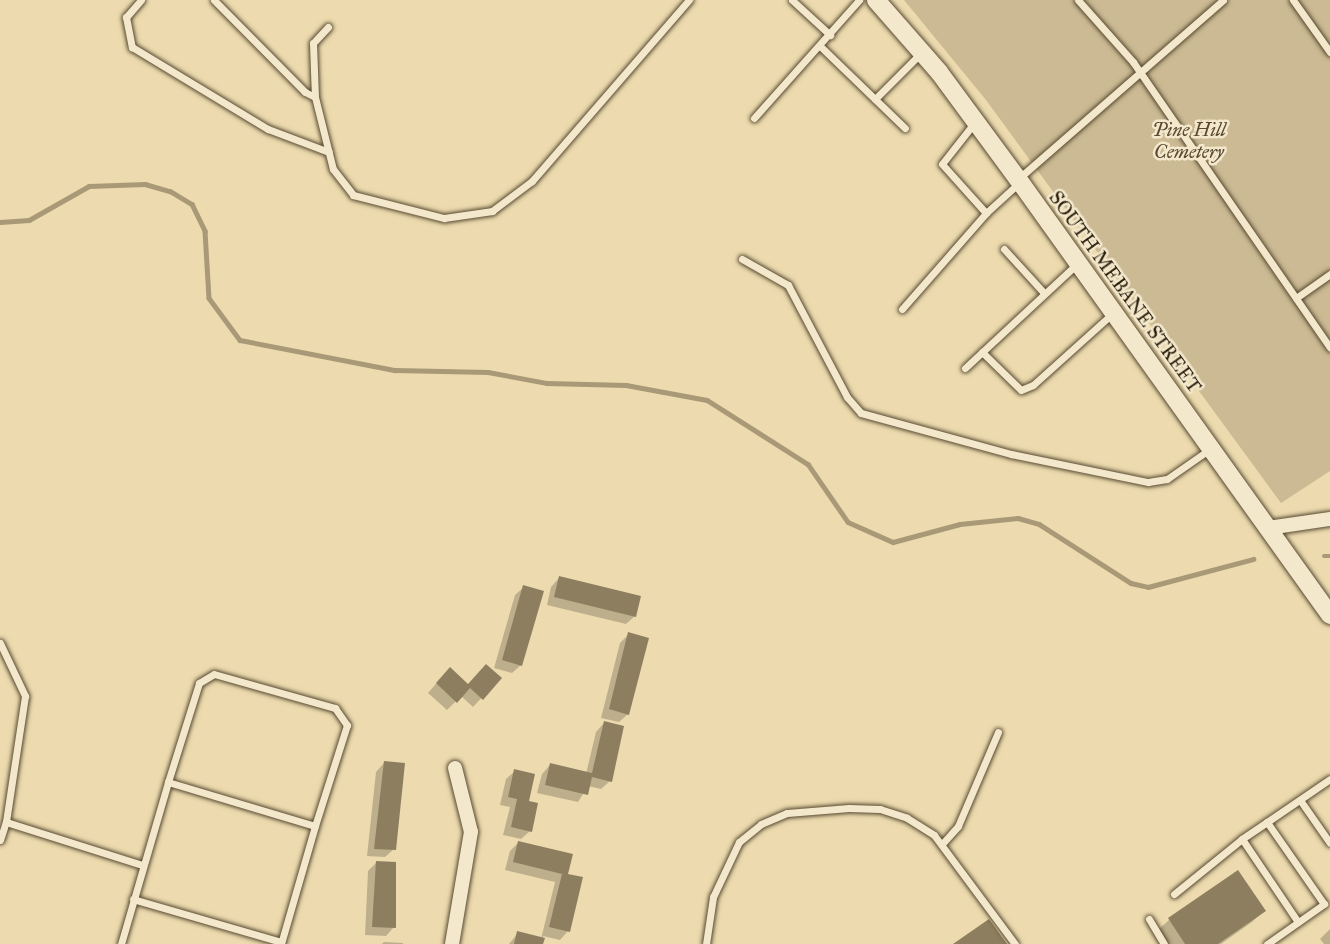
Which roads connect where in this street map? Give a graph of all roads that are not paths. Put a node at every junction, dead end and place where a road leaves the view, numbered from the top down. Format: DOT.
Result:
graph roads {
  1 [pos="141,0"];
  2 [pos="214,0"];
  3 [pos="690,0"];
  4 [pos="792,0"];
  5 [pos="859,0"];
  6 [pos="876,0"];
  7 [pos="1078,0"];
  8 [pos="1223,0"];
  9 [pos="1293,0"];
  10 [pos="328,27"];
  11 [pos="830,35"];
  12 [pos="820,46"];
  13 [pos="922,52"];
  14 [pos="1330,52"];
  15 [pos="1141,73"];
  16 [pos="315,97"];
  17 [pos="875,99"];
  18 [pos="754,118"];
  19 [pos="976,122"];
  20 [pos="905,128"];
  21 [pos="329,152"];
  22 [pos="1019,180"];
  23 [pos="986,213"];
  24 [pos="1004,249"];
  25 [pos="742,259"];
  26 [pos="1078,262"];
  27 [pos="1330,274"];
  28 [pos="1044,293"];
  29 [pos="1296,298"];
  30 [pos="902,309"];
  31 [pos="1114,313"];
  32 [pos="1330,348"];
  33 [pos="982,352"];
  34 [pos="965,368"];
  35 [pos="1211,448"];
  36 [pos="1330,519"];
  37 [pos="1268,528"];
  38 [pos="1330,615"];
  39 [pos="0,643"];
  40 [pos="998,732"];
  41 [pos="454,768"];
  42 [pos="1330,779"];
  43 [pos="168,782"];
  44 [pos="1300,800"];
  45 [pos="6,822"];
  46 [pos="1267,822"];
  47 [pos="315,826"];
  48 [pos="1242,839"];
  49 [pos="0,840"];
  50 [pos="1330,843"];
  51 [pos="942,844"];
  52 [pos="142,865"];
  53 [pos="1174,894"];
  54 [pos="133,899"];
  55 [pos="1327,902"];
  56 [pos="1149,919"];
  57 [pos="1298,922"];
  58 [pos="281,943"];
  59 [pos="121,944"];
  60 [pos="452,944"];
  61 [pos="706,944"];
  62 [pos="1015,944"];
  63 [pos="1164,944"];
  64 [pos="1267,944"];
  1 -- 21 [label="lane"];
  2 -- 16 [label="lane"];
  3 -- 21 [label="lane"];
  4 -- 11 [label="lane"];
  5 -- 11 [label="lane"];
  6 -- 13 [label="street, SOUTH MEBANE STREET"];
  7 -- 15 [label="lane"];
  8 -- 15 [label="lane"];
  9 -- 14 [label="lane"];
  10 -- 16 [label="lane"];
  11 -- 12 [label="lane"];
  12 -- 17 [label="lane"];
  12 -- 18 [label="lane"];
  13 -- 17 [label="lane"];
  13 -- 19 [label="street, SOUTH MEBANE STREET"];
  15 -- 22 [label="lane"];
  15 -- 29 [label="lane"];
  16 -- 21 [label="lane"];
  17 -- 20 [label="lane"];
  19 -- 22 [label="street, SOUTH MEBANE STREET"];
  19 -- 23 [label="lane"];
  22 -- 23 [label="lane"];
  22 -- 26 [label="street, SOUTH MEBANE STREET"];
  23 -- 30 [label="lane"];
  24 -- 28 [label="lane"];
  25 -- 35 [label="lane"];
  26 -- 28 [label="lane"];
  26 -- 31 [label="street, SOUTH MEBANE STREET"];
  27 -- 29 [label="lane"];
  28 -- 33 [label="lane"];
  29 -- 32 [label="lane"];
  31 -- 33 [label="lane"];
  31 -- 35 [label="street, SOUTH MEBANE STREET"];
  33 -- 34 [label="lane"];
  35 -- 37 [label="street, SOUTH MEBANE STREET"];
  36 -- 37 [label="street"];
  37 -- 38 [label="street, SOUTH MEBANE STREET"];
  39 -- 45 [label="lane"];
  40 -- 51 [label="lane"];
  41 -- 60 [label="street"];
  42 -- 44 [label="lane"];
  43 -- 47 [label="lane"];
  43 -- 47 [label="lane"];
  43 -- 52 [label="lane"];
  44 -- 46 [label="lane"];
  44 -- 50 [label="lane"];
  45 -- 49 [label="lane"];
  45 -- 52 [label="lane"];
  46 -- 48 [label="lane"];
  46 -- 55 [label="lane"];
  47 -- 58 [label="lane"];
  48 -- 53 [label="lane"];
  48 -- 57 [label="lane"];
  51 -- 61 [label="lane"];
  51 -- 62 [label="lane"];
  52 -- 54 [label="lane"];
  54 -- 58 [label="lane"];
  54 -- 59 [label="lane"];
  55 -- 57 [label="lane"];
  56 -- 63 [label="lane"];
  57 -- 64 [label="lane"];
}
